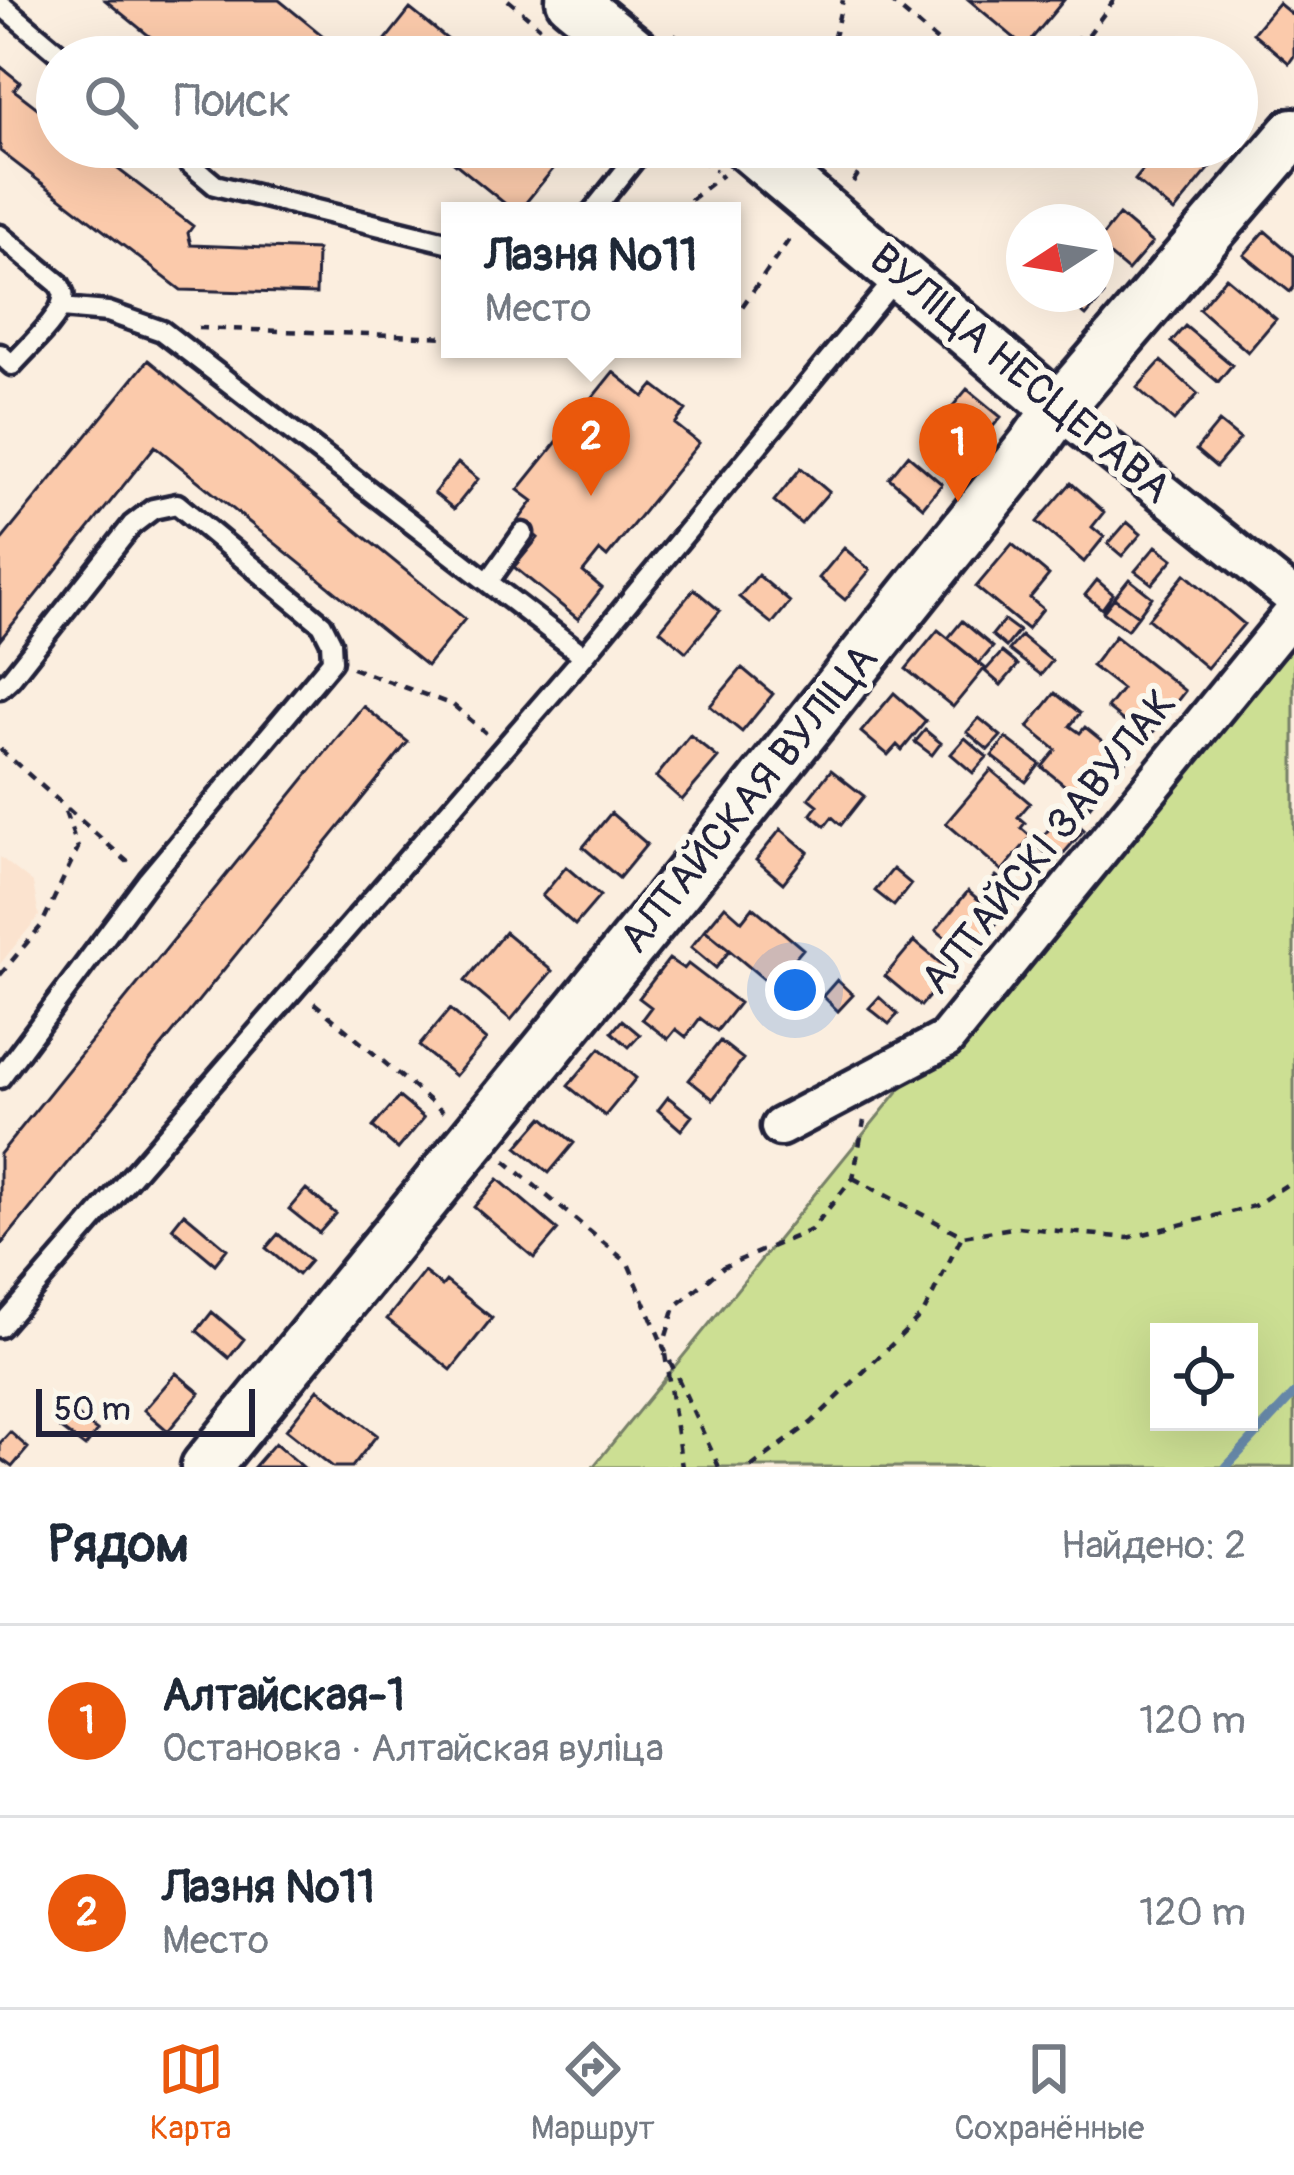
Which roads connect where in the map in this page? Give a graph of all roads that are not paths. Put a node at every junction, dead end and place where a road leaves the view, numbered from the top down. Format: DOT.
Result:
graph roads {
  1 [pos="571,0"];
  2 [pos="0,4"];
  3 [pos="38,36"];
  4 [pos="615,36"];
  5 [pos="1294,133"];
  6 [pos="195,168"];
  7 [pos="627,168"];
  8 [pos="745,168"];
  9 [pos="600,202"];
  10 [pos="0,235"];
  11 [pos="441,241"];
  12 [pos="899,274"];
  13 [pos="61,308"];
  14 [pos="4,367"];
  15 [pos="1058,409"];
  16 [pos="523,533"];
  17 [pos="488,582"];
  18 [pos="1294,598"];
  19 [pos="1294,612"];
  20 [pos="584,656"];
  21 [pos="0,688"];
  22 [pos="0,1078"];
  23 [pos="780,1127"];
  24 [pos="0,1327"];
  25 [pos="206,1467"];
  1 -- 4 [label="main road"];
  2 -- 3 [label="lane"];
  5 -- 15 [label="main road, АЛТАЙСКАЯ ВУЛІЦА"];
  6 -- 11 [label="lane"];
  7 -- 9 [label="lane"];
  8 -- 12 [label="main road, ВУЛІЦА НЕСЦЕРАВА"];
  10 -- 13 [label="lane"];
  12 -- 15 [label="main road, ВУЛІЦА НЕСЦЕРАВА"];
  12 -- 20 [label="lane"];
  13 -- 14 [label="lane"];
  13 -- 17 [label="lane"];
  15 -- 18 [label="street, ВУЛІЦА НЕСЦЕРАВА"];
  15 -- 25 [label="main road, АЛТАЙСКАЯ ВУЛІЦА"];
  16 -- 17 [label="lane"];
  17 -- 20 [label="lane"];
  19 -- 23 [label="street, АЛТАЙСКІ ЗАВУЛАК"];
  20 -- 24 [label="lane"];
  21 -- 22 [label="lane"];
}
